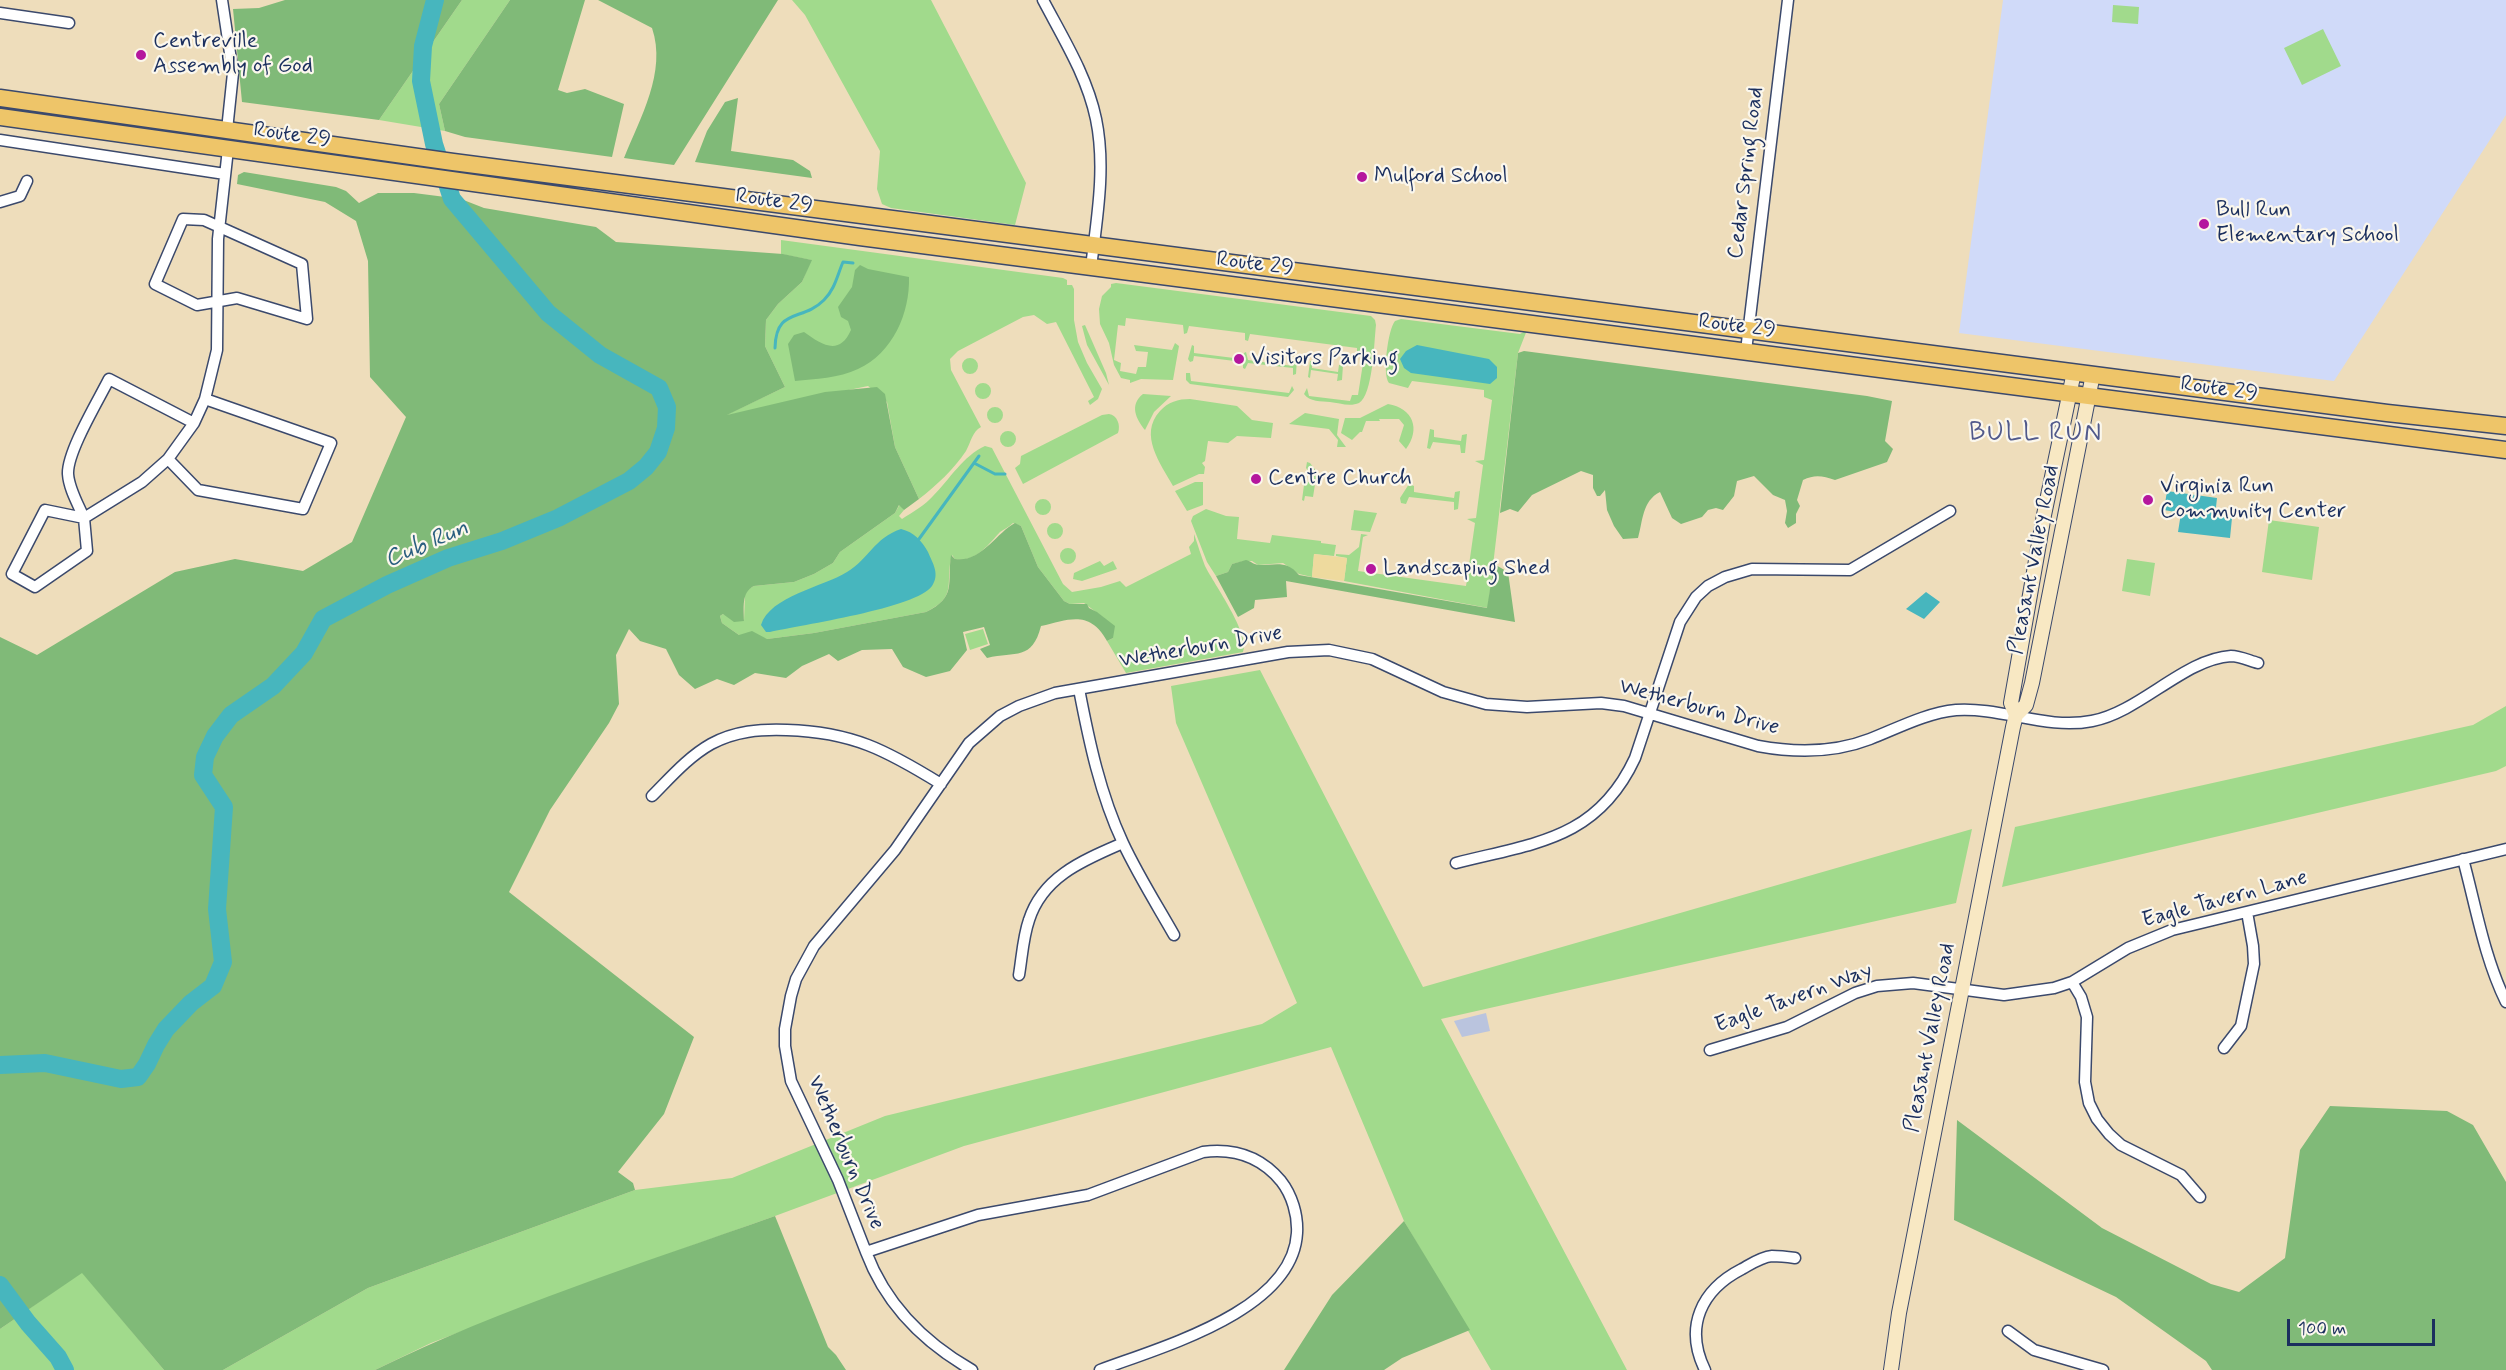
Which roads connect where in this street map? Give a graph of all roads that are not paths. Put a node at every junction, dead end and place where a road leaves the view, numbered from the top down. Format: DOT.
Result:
graph roads {
  1 [pos="223,0"];
  2 [pos="1043,0"];
  3 [pos="1788,0"];
  4 [pos="0,13"];
  5 [pos="69,23"];
  6 [pos="0,98"];
  7 [pos="0,117"];
  8 [pos="227,130"];
  9 [pos="0,140"];
  10 [pos="228,149"];
  11 [pos="225,174"];
  12 [pos="27,181"];
  13 [pos="0,202"];
  14 [pos="220,227"];
  15 [pos="1094,245"];
  16 [pos="1091,267"];
  17 [pos="218,302"];
  18 [pos="1748,330"];
  19 [pos="1746,351"];
  20 [pos="2074,372"];
  21 [pos="2093,374"];
  22 [pos="2069,393"];
  23 [pos="2089,395"];
  24 [pos="205,399"];
  25 [pos="194,423"];
  26 [pos="2506,426"];
  27 [pos="2506,450"];
  28 [pos="168,459"];
  29 [pos="1950,511"];
  30 [pos="84,518"];
  31 [pos="2258,663"];
  32 [pos="1079,689"];
  33 [pos="1650,713"];
  34 [pos="2016,715"];
  35 [pos="941,784"];
  36 [pos="652,796"];
  37 [pos="1123,843"];
  38 [pos="2506,849"];
  39 [pos="2463,859"];
  40 [pos="1456,863"];
  41 [pos="2247,912"];
  42 [pos="1174,935"];
  43 [pos="1019,975"];
  44 [pos="2072,982"];
  45 [pos="1962,990"];
  46 [pos="2506,1002"];
  47 [pos="2224,1048"];
  48 [pos="1710,1050"];
  49 [pos="2200,1197"];
  50 [pos="866,1252"];
  51 [pos="1795,1258"];
  52 [pos="2008,1331"];
  53 [pos="972,1370"];
  54 [pos="1100,1370"];
  55 [pos="1705,1370"];
  56 [pos="1891,1370"];
  57 [pos="2103,1370"];
  1 -- 8 [label="street"];
  2 -- 15 [label="street"];
  3 -- 18 [label="street, Cedar Spring Road"];
  4 -- 5 [label="street"];
  6 -- 8 [label="main road, Route 29"];
  7 -- 10 [label="main road, Route 29"];
  8 -- 15 [label="main road, Route 29"];
  9 -- 11 [label="street"];
  10 -- 11 [label="street"];
  10 -- 16 [label="main road, Route 29"];
  11 -- 14 [label="street"];
  12 -- 13 [label="street"];
  14 -- 17 [label="street"];
  14 -- 17 [label="street"];
  14 -- 17 [label="street"];
  15 -- 16 [label="street"];
  15 -- 18 [label="main road, Route 29"];
  16 -- 19 [label="main road, Route 29"];
  17 -- 24 [label="street"];
  18 -- 19 [label="street, Cedar Spring Road"];
  18 -- 20 [label="main road, Route 29"];
  19 -- 22 [label="main road, Route 29"];
  20 -- 21 [label="main road, Route 29"];
  20 -- 22 [label="main road, Pleasant Valley Road"];
  21 -- 23 [label="main road, Pleasant Valley Road"];
  21 -- 26 [label="main road, Route 29"];
  22 -- 23 [label="main road, Route 29"];
  22 -- 34 [label="main road, Pleasant Valley Road"];
  23 -- 27 [label="main road, Route 29"];
  23 -- 34 [label="main road, Pleasant Valley Road"];
  24 -- 25 [label="street"];
  24 -- 28 [label="street"];
  25 -- 28 [label="street"];
  25 -- 30 [label="street"];
  28 -- 30 [label="street"];
  29 -- 33 [label="street"];
  30 -- 30 [label="street"];
  31 -- 34 [label="street, Wetherburn Drive"];
  32 -- 33 [label="street, Wetherburn Drive"];
  32 -- 35 [label="street, Wetherburn Drive"];
  32 -- 37 [label="street"];
  33 -- 34 [label="street, Wetherburn Drive"];
  33 -- 40 [label="street"];
  34 -- 45 [label="main road, Pleasant Valley Road"];
  35 -- 36 [label="street"];
  35 -- 50 [label="street, Wetherburn Drive"];
  37 -- 42 [label="street"];
  37 -- 43 [label="street"];
  38 -- 39 [label="street, Eagle Tavern Lane"];
  39 -- 41 [label="street, Eagle Tavern Lane"];
  39 -- 46 [label="street"];
  41 -- 44 [label="street, Eagle Tavern Lane"];
  41 -- 47 [label="street"];
  44 -- 45 [label="street, Eagle Tavern Lane"];
  44 -- 49 [label="street"];
  45 -- 48 [label="street, Eagle Tavern Way"];
  45 -- 56 [label="main road, Pleasant Valley Road"];
  50 -- 53 [label="street, Wetherburn Drive"];
  50 -- 54 [label="street, Wetherburn Drive"];
  51 -- 55 [label="street"];
  52 -- 57 [label="street"];
}
